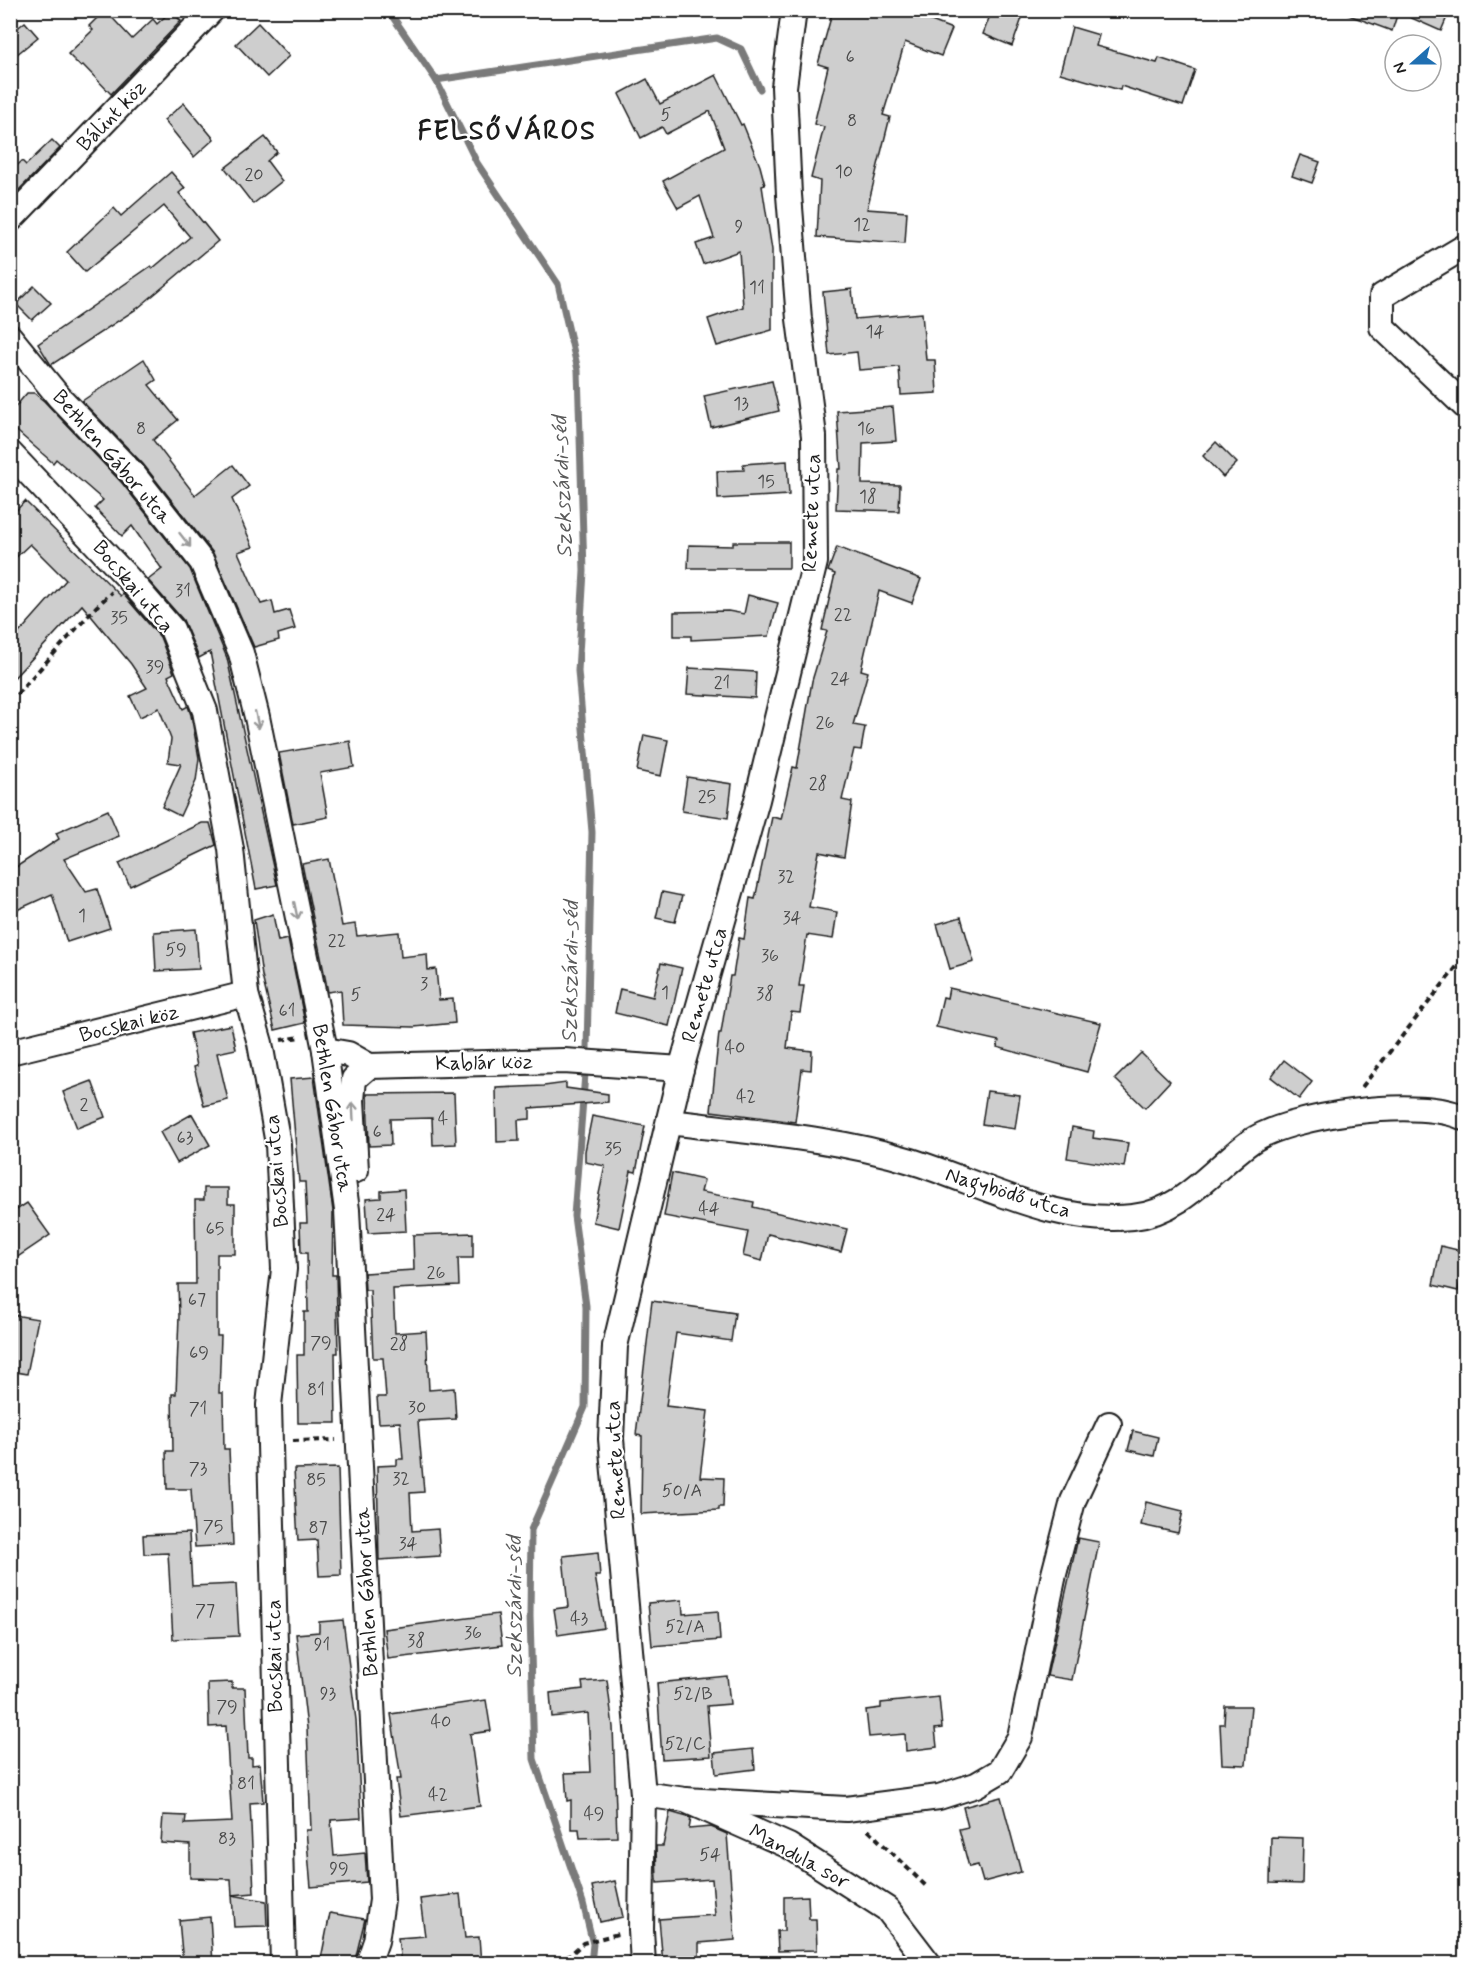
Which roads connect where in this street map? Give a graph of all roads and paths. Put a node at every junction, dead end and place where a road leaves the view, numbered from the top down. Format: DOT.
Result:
graph roads {
  1 [pos="212,10"];
  2 [pos="794,10"];
  3 [pos="10,220"];
  4 [pos="1466,246"];
  5 [pos="10,337"];
  6 [pos="1466,407"];
  7 [pos="10,453"];
  8 [pos="129,578"];
  9 [pos="10,702"];
  10 [pos="1466,956"];
  11 [pos="246,994"];
  12 [pos="323,1042"];
  13 [pos="260,1043"];
  14 [pos="10,1052"];
  15 [pos="369,1066"];
  16 [pos="681,1069"];
  17 [pos="1341,1114"];
  18 [pos="1466,1119"];
  19 [pos="669,1122"];
  20 [pos="347,1210"];
  21 [pos="1109,1424"];
  22 [pos="324,1440"];
  23 [pos="290,1441"];
  24 [pos="643,1794"];
  25 [pos="685,1800"];
  26 [pos="846,1809"];
  27 [pos="928,1888"];
  28 [pos="607,1936"];
  29 [pos="283,1964"];
  30 [pos="368,1964"];
  31 [pos="524,1964"];
  32 [pos="644,1964"];
  33 [pos="929,1964"];
  1 -- 3 [label="street, Bálint köz"];
  2 -- 16 [label="street, Remete utca"];
  4 -- 6 [label="street"];
  5 -- 12 [label="street, Bethlen Gábor utca, one-way"];
  7 -- 8 [label="street, Bocskai utca"];
  8 -- 9 [label="path"];
  8 -- 11 [label="street, Bocskai utca"];
  10 -- 17 [label="path"];
  11 -- 13 [label="street, Bocskai utca"];
  11 -- 14 [label="street, Bocskai köz"];
  12 -- 13 [label="path"];
  12 -- 15 [label="street, Kablár köz"];
  12 -- 20 [label="street, Bethlen Gábor utca"];
  13 -- 29 [label="street, Bocskai utca"];
  15 -- 16 [label="street, Kablár köz"];
  20 -- 15 [label="street, one-way"];
  16 -- 19 [label="street, Remete utca"];
  17 -- 18 [label="street, Nagybödő utca"];
  17 -- 19 [label="street, Nagybödő utca"];
  19 -- 24 [label="street, Remete utca"];
  20 -- 30 [label="street, Bethlen Gábor utca"];
  21 -- 26 [label="street"];
  22 -- 23 [label="path"];
  24 -- 25 [label="street, Mandula sor"];
  24 -- 32 [label="street, Remete utca"];
  25 -- 26 [label="street"];
  25 -- 33 [label="street, Mandula sor"];
  26 -- 27 [label="path"];
  28 -- 31 [label="path"];
}
